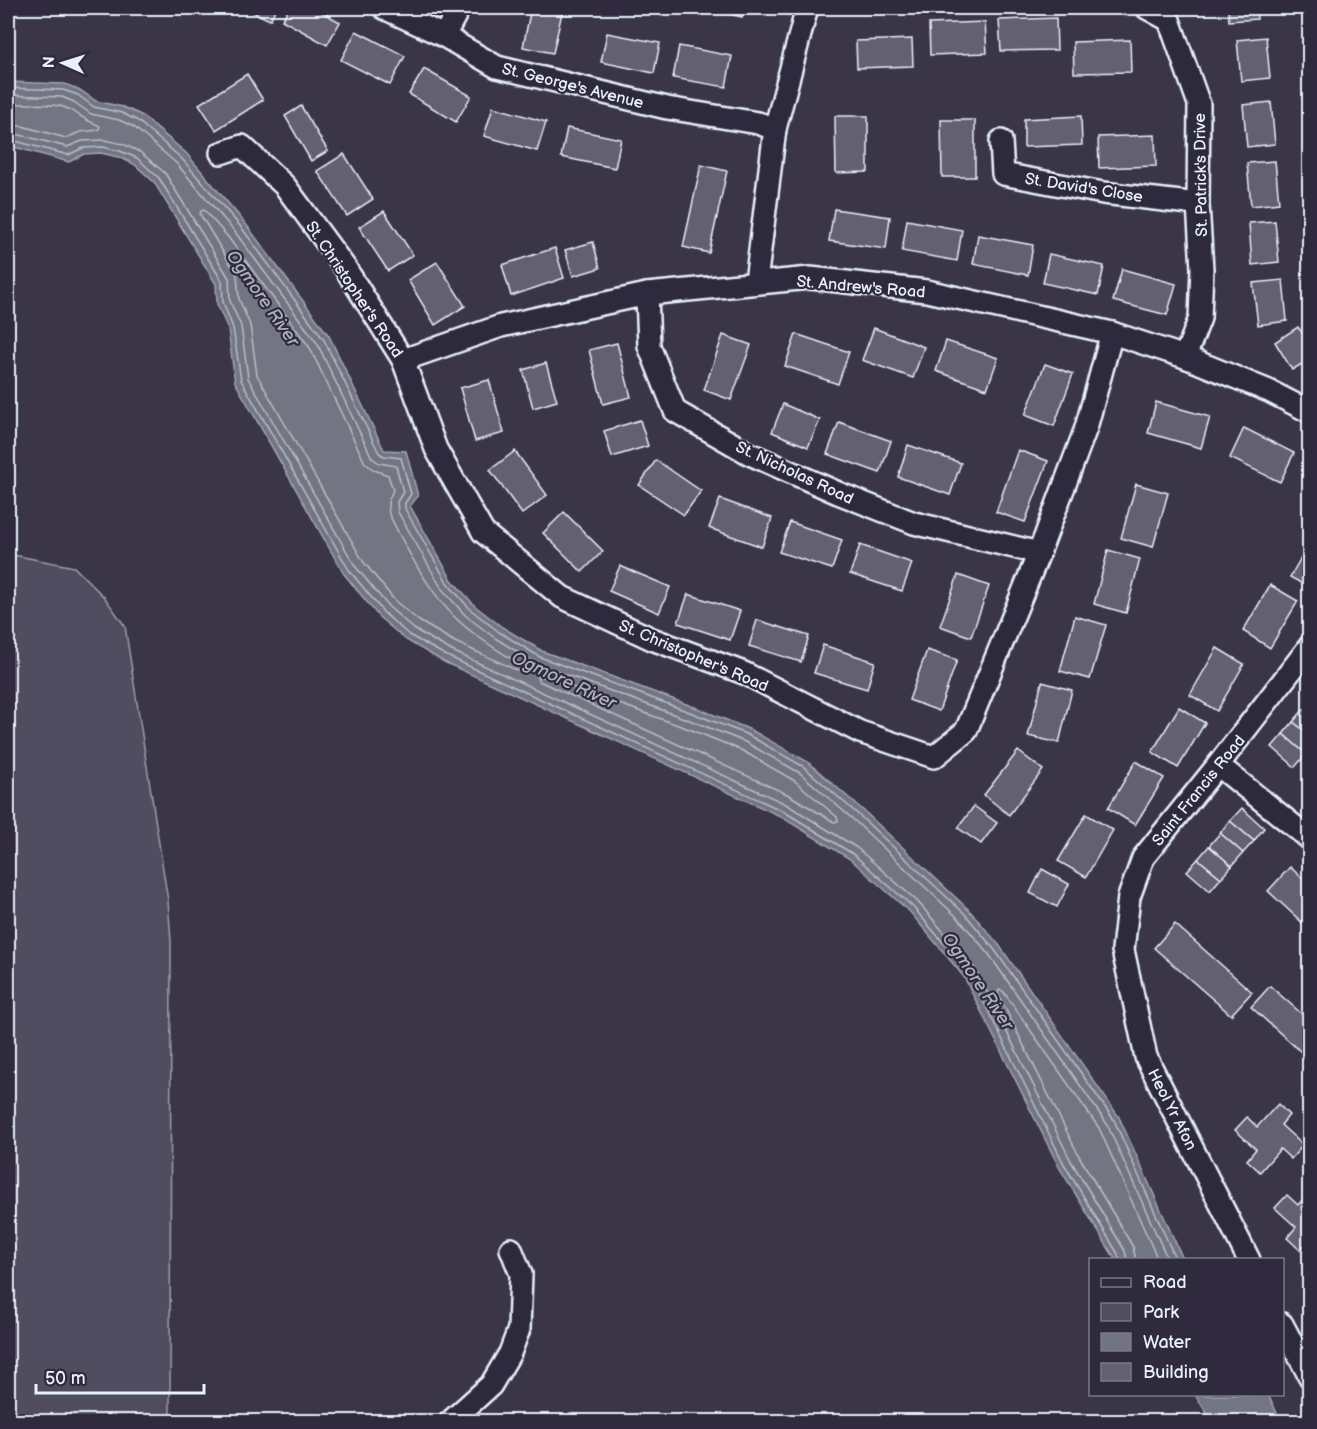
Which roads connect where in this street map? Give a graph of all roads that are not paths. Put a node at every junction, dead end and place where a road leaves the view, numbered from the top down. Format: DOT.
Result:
graph roads {
  1 [pos="384,8"];
  2 [pos="459,8"];
  3 [pos="807,8"];
  4 [pos="1146,8"];
  5 [pos="444,36"];
  6 [pos="775,129"];
  7 [pos="1001,141"];
  8 [pos="222,153"];
  9 [pos="1198,204"];
  10 [pos="756,282"];
  11 [pos="647,294"];
  12 [pos="1112,333"];
  13 [pos="1185,357"];
  14 [pos="403,360"];
  15 [pos="1310,412"];
  16 [pos="1039,553"];
  17 [pos="1310,646"];
  18 [pos="1218,765"];
  19 [pos="1310,839"];
  20 [pos="1123,950"];
  21 [pos="511,1249"];
  22 [pos="1249,1258"];
  23 [pos="1284,1328"];
  24 [pos="1310,1377"];
  25 [pos="450,1422"];
  1 -- 5 [label="street, St. George's Avenue"];
  2 -- 5 [label="street"];
  3 -- 6 [label="street"];
  4 -- 9 [label="street, St. Patrick's Drive"];
  5 -- 6 [label="street, St. George's Avenue"];
  6 -- 10 [label="street"];
  7 -- 9 [label="street, St. David's Close"];
  8 -- 14 [label="street, St. Christopher's Road"];
  9 -- 13 [label="street, St. Patrick's Drive"];
  10 -- 11 [label="street, St. Andrew's Road"];
  10 -- 12 [label="street, St. Andrew's Road"];
  11 -- 14 [label="street, St. Andrew's Road"];
  11 -- 16 [label="street, St. Nicholas Road"];
  12 -- 13 [label="street, St. Andrew's Road"];
  12 -- 16 [label="street, St. Christopher's Road"];
  13 -- 15 [label="street, St. Andrew's Road"];
  14 -- 16 [label="street, St. Christopher's Road"];
  17 -- 18 [label="street, Saint Francis Road"];
  18 -- 19 [label="street"];
  18 -- 20 [label="street, Saint Francis Road"];
  20 -- 22 [label="street, Heol Yr Afon"];
  21 -- 25 [label="street"];
  23 -- 24 [label="street"];
}
